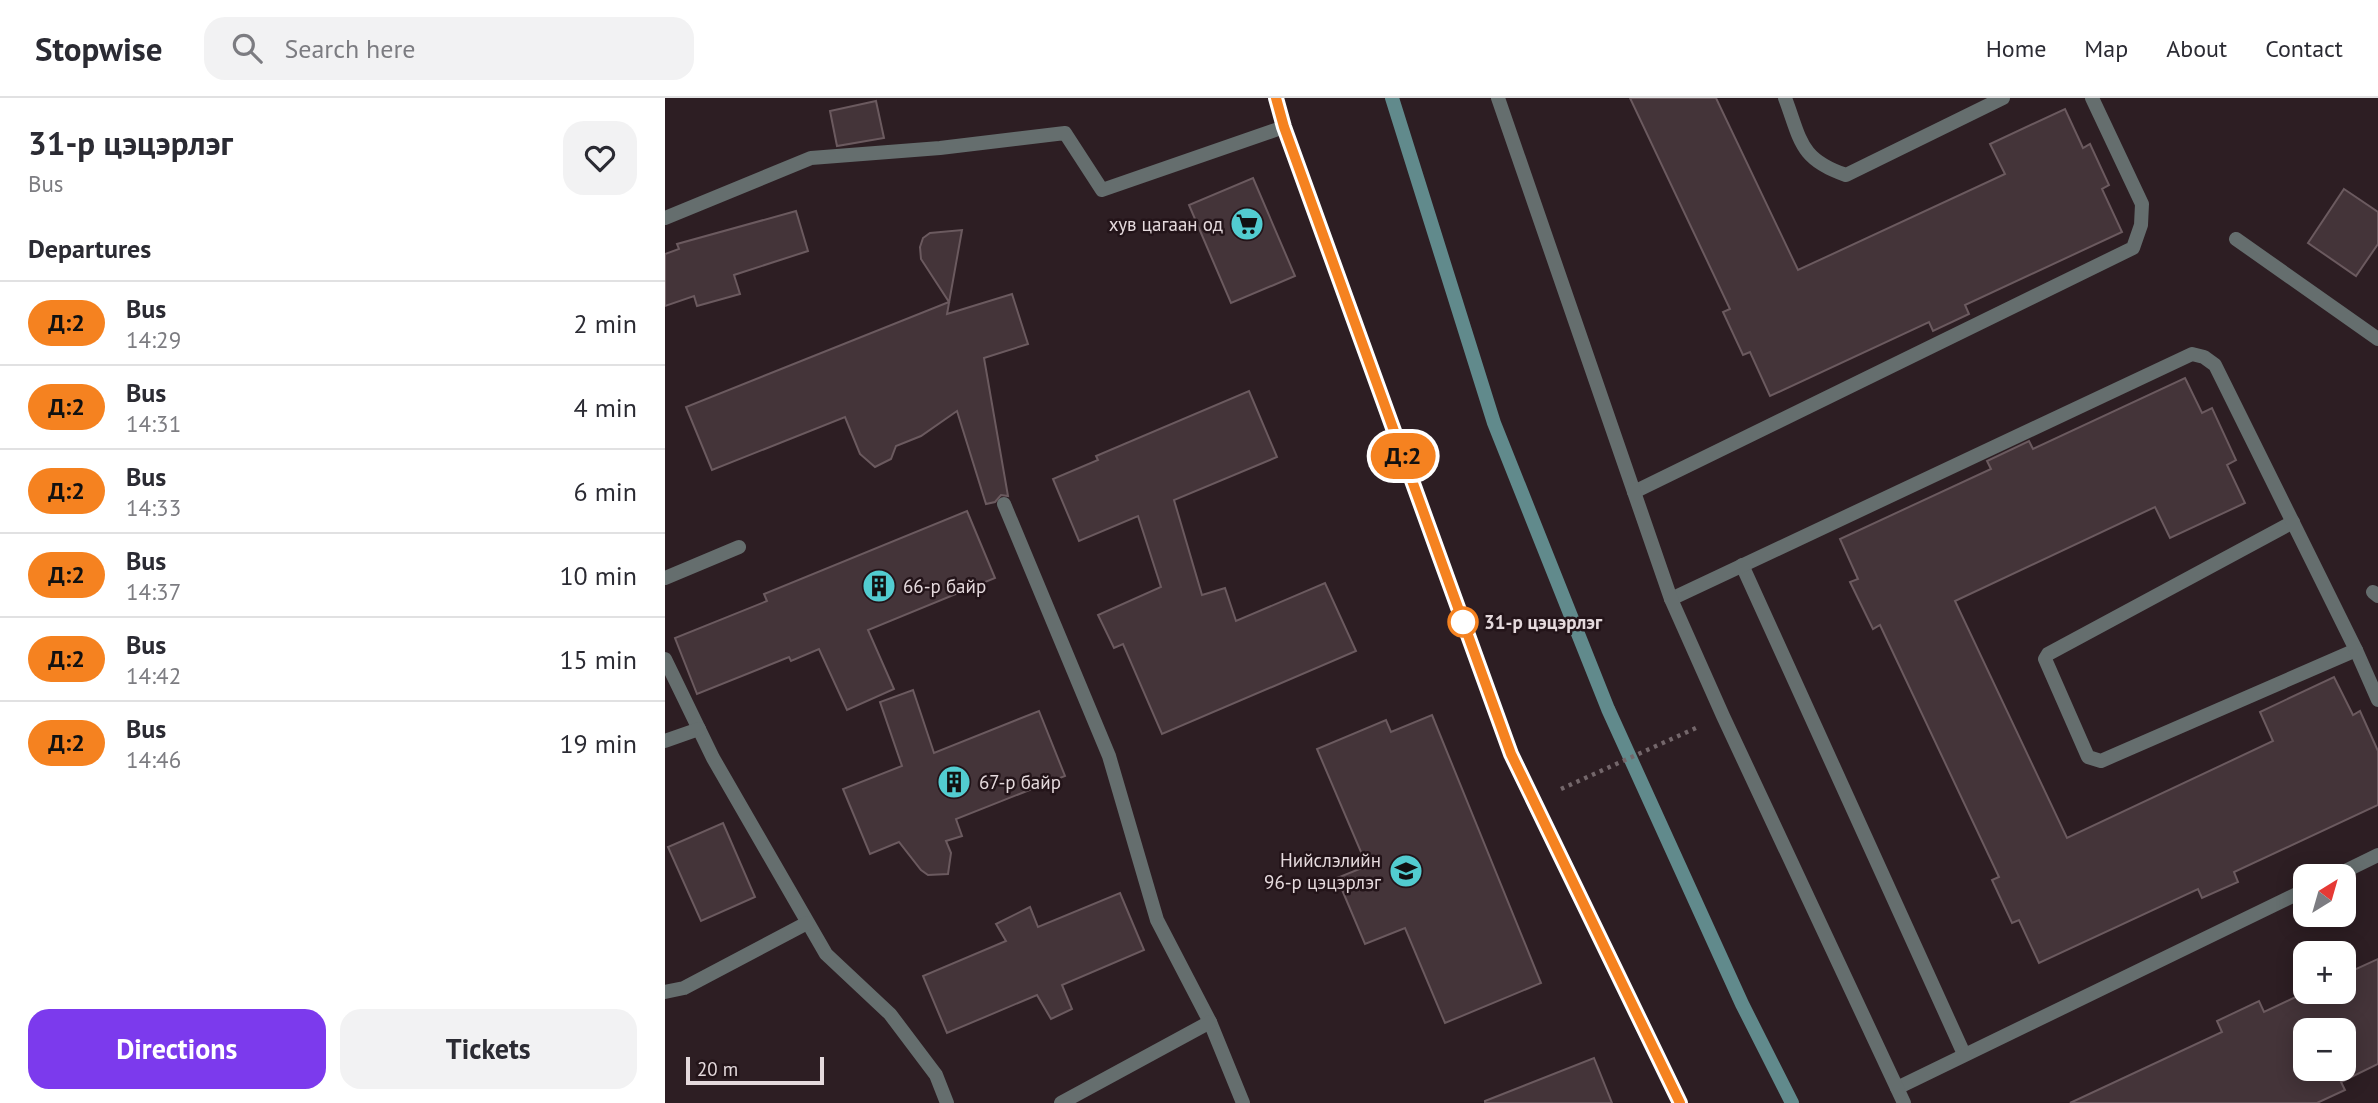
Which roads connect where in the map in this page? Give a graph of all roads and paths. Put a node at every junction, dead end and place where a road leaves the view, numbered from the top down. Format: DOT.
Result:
graph roads {
  1 [pos="1276,98"];
  2 [pos="1498,98"];
  3 [pos="1785,98"];
  4 [pos="2003,98"];
  5 [pos="2092,98"];
  6 [pos="1284,127"];
  7 [pos="665,218"];
  8 [pos="2236,239"];
  9 [pos="2378,339"];
  10 [pos="1634,492"];
  11 [pos="1004,504"];
  12 [pos="2293,522"];
  13 [pos="739,547"];
  14 [pos="1742,565"];
  15 [pos="665,579"];
  16 [pos="1671,599"];
  17 [pos="2356,650"];
  18 [pos="665,659"];
  19 [pos="2378,700"];
  20 [pos="1723,716"];
  21 [pos="699,730"];
  22 [pos="665,741"];
  23 [pos="1579,781"];
  24 [pos="2378,855"];
  25 [pos="2356,866"];
  26 [pos="2293,896"];
  27 [pos="807,923"];
  28 [pos="665,992"];
  29 [pos="1210,1022"];
  30 [pos="1964,1054"];
  31 [pos="1897,1088"];
  32 [pos="947,1103"];
  33 [pos="1061,1103"];
  34 [pos="1243,1103"];
  35 [pos="1680,1103"];
  36 [pos="1904,1103"];
  1 -- 6 [label="street"];
  2 -- 10 [label="street"];
  3 -- 4 [label="street"];
  5 -- 10 [label="street"];
  6 -- 7 [label="street"];
  6 -- 35 [label="street"];
  8 -- 9 [label="street"];
  10 -- 16 [label="street"];
  11 -- 29 [label="street"];
  12 -- 14 [label="street"];
  12 -- 17 [label="street"];
  12 -- 17 [label="street"];
  13 -- 15 [label="street"];
  14 -- 16 [label="street"];
  14 -- 30 [label="street"];
  16 -- 20 [label="street"];
  17 -- 19 [label="street"];
  18 -- 21 [label="street"];
  20 -- 23 [label="path"];
  20 -- 31 [label="street"];
  21 -- 22 [label="street"];
  21 -- 27 [label="street"];
  24 -- 25 [label="street"];
  26 -- 30 [label="street"];
  27 -- 28 [label="street"];
  27 -- 32 [label="street"];
  29 -- 33 [label="street"];
  29 -- 34 [label="street"];
  30 -- 31 [label="street"];
  31 -- 36 [label="street"];
}
